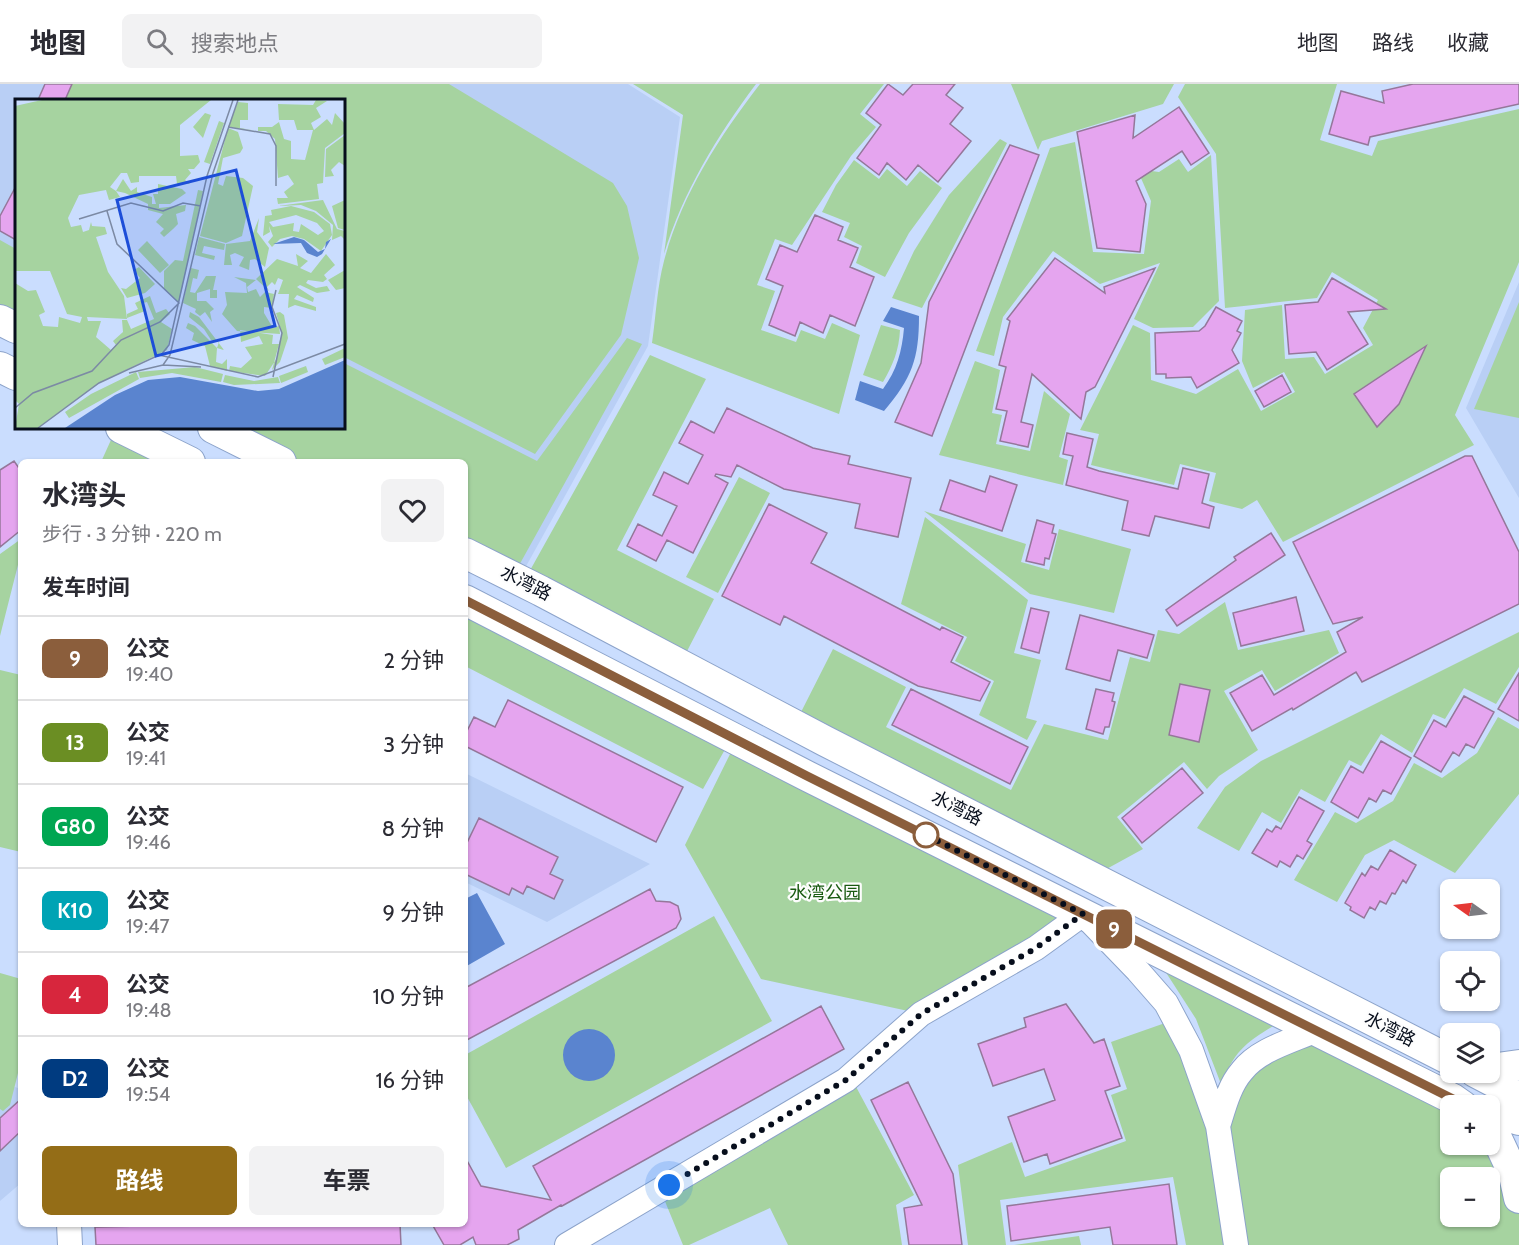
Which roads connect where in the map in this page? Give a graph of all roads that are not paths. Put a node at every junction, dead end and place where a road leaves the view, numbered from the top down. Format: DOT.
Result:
graph roads {
  1 [pos="0,320"];
  2 [pos="15,328"];
  3 [pos="0,367"];
  4 [pos="15,374"];
  5 [pos="123,429"];
  6 [pos="215,429"];
  7 [pos="184,459"];
  8 [pos="268,459"];
  9 [pos="468,554"];
  10 [pos="468,602"];
  11 [pos="1083,914"];
  12 [pos="1314,1030"];
  13 [pos="1440,1055"];
  14 [pos="1519,1065"];
  15 [pos="1500,1068"];
  16 [pos="1496,1083"];
  17 [pos="1447,1095"];
  18 [pos="1519,1095"];
  19 [pos="1500,1114"];
  20 [pos="1519,1120"];
  21 [pos="1218,1126"];
  22 [pos="1500,1145"];
  23 [pos="1519,1198"];
  24 [pos="69,1227"];
  25 [pos="70,1245"];
  26 [pos="567,1245"];
  27 [pos="1236,1245"];
  1 -- 2 [label="main road"];
  3 -- 4 [label="main road"];
  5 -- 7 [label="main road"];
  6 -- 8 [label="main road"];
  9 -- 13 [label="main road, 水湾路"];
  10 -- 11 [label="main road, 水湾路"];
  11 -- 12 [label="main road, 水湾路"];
  11 -- 21 [label="street, 水湾路"];
  11 -- 26 [label="street"];
  12 -- 17 [label="main road, 水湾路"];
  12 -- 21 [label="street"];
  14 -- 15 [label="main road"];
  16 -- 18 [label="main road"];
  19 -- 20 [label="main road"];
  21 -- 27 [label="street, 水湾路"];
  22 -- 23 [label="main road"];
  24 -- 25 [label="street"];
}
